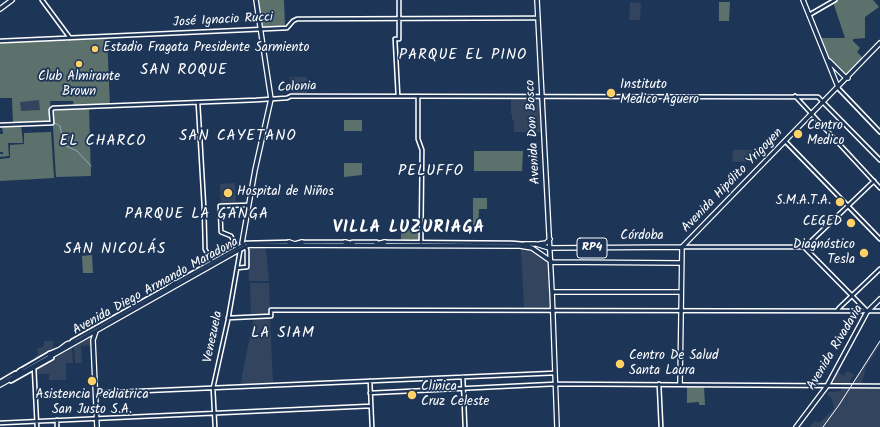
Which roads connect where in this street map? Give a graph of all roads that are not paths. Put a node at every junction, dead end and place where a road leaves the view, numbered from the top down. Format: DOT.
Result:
graph roads {
  1 [pos="12,0"];
  2 [pos="42,0"];
  3 [pos="256,0"];
  4 [pos="399,0"];
  5 [pos="537,0"];
  6 [pos="804,0"];
  7 [pos="835,0"];
  8 [pos="0,9"];
  9 [pos="810,15"];
  10 [pos="538,18"];
  11 [pos="399,19"];
  12 [pos="260,29"];
  13 [pos="70,38"];
  14 [pos="0,41"];
  15 [pos="880,44"];
  16 [pos="832,68"];
  17 [pos="848,78"];
  18 [pos="838,87"];
  19 [pos="398,96"];
  20 [pos="418,96"];
  21 [pos="543,96"];
  22 [pos="795,96"];
  23 [pos="271,99"];
  24 [pos="824,102"];
  25 [pos="198,103"];
  26 [pos="811,115"];
  27 [pos="0,125"];
  28 [pos="880,132"];
  29 [pos="785,141"];
  30 [pos="880,160"];
  31 [pos="874,182"];
  32 [pos="880,188"];
  33 [pos="248,205"];
  34 [pos="848,206"];
  35 [pos="550,239"];
  36 [pos="880,239"];
  37 [pos="289,242"];
  38 [pos="302,242"];
  39 [pos="385,242"];
  40 [pos="441,243"];
  41 [pos="295,244"];
  42 [pos="344,244"];
  43 [pos="354,244"];
  44 [pos="373,244"];
  45 [pos="487,244"];
  46 [pos="536,244"];
  47 [pos="419,245"];
  48 [pos="460,245"];
  49 [pos="524,245"];
  50 [pos="244,246"];
  51 [pos="333,247"];
  52 [pos="478,247"];
  53 [pos="550,248"];
  54 [pos="682,248"];
  55 [pos="805,248"];
  56 [pos="238,249"];
  57 [pos="212,262"];
  58 [pos="551,262"];
  59 [pos="681,263"];
  60 [pos="237,268"];
  61 [pos="880,269"];
  62 [pos="188,276"];
  63 [pos="175,283"];
  64 [pos="161,292"];
  65 [pos="552,292"];
  66 [pos="681,292"];
  67 [pos="851,296"];
  68 [pos="880,299"];
  69 [pos="142,306"];
  70 [pos="553,311"];
  71 [pos="681,311"];
  72 [pos="837,311"];
  73 [pos="868,311"];
  74 [pos="880,311"];
  75 [pos="126,312"];
  76 [pos="120,314"];
  77 [pos="116,318"];
  78 [pos="228,318"];
  79 [pos="95,332"];
  80 [pos="74,342"];
  81 [pos="67,344"];
  82 [pos="94,349"];
  83 [pos="60,350"];
  84 [pos="49,354"];
  85 [pos="52,357"];
  86 [pos="34,365"];
  87 [pos="21,370"];
  88 [pos="555,373"];
  89 [pos="463,377"];
  90 [pos="12,378"];
  91 [pos="7,381"];
  92 [pos="370,381"];
  93 [pos="555,384"];
  94 [pos="660,384"];
  95 [pos="680,384"];
  96 [pos="1,385"];
  97 [pos="827,386"];
  98 [pos="880,386"];
  99 [pos="213,388"];
  100 [pos="464,389"];
  101 [pos="96,393"];
  102 [pos="370,393"];
  103 [pos="371,406"];
  104 [pos="214,413"];
  105 [pos="97,418"];
  106 [pos="56,420"];
  107 [pos="36,421"];
  108 [pos="0,423"];
  109 [pos="37,427"];
  110 [pos="57,427"];
  111 [pos="97,427"];
  112 [pos="215,427"];
  113 [pos="372,427"];
  114 [pos="465,427"];
  115 [pos="557,427"];
  116 [pos="662,427"];
  117 [pos="796,427"];
  1 -- 8 [label="main road"];
  2 -- 13 [label="street"];
  3 -- 12 [label="main road"];
  4 -- 11 [label="street"];
  5 -- 10 [label="main road, Avenida Don Bosco"];
  6 -- 9 [label="main road"];
  7 -- 9 [label="street"];
  9 -- 16 [label="main road"];
  10 -- 11 [label="street, José Ignacio Rucci"];
  10 -- 21 [label="main road, Avenida Don Bosco"];
  11 -- 12 [label="street, José Ignacio Rucci"];
  11 -- 19 [label="street"];
  12 -- 13 [label="street, José Ignacio Rucci"];
  12 -- 23 [label="main road"];
  13 -- 14 [label="street, José Ignacio Rucci"];
  15 -- 17 [label="main road, Avenida Hipólito Yrigoyen"];
  16 -- 17 [label="main road"];
  16 -- 18 [label="main road"];
  17 -- 18 [label="main road, Avenida Hipólito Yrigoyen"];
  18 -- 24 [label="main road, Avenida Hipólito Yrigoyen"];
  18 -- 28 [label="street"];
  19 -- 20 [label="street, Colonia"];
  19 -- 23 [label="street, Colonia"];
  20 -- 21 [label="street, Colonia"];
  20 -- 47 [label="street"];
  21 -- 22 [label="street, Colonia"];
  21 -- 35 [label="main road, Avenida Don Bosco"];
  22 -- 24 [label="street, Colonia"];
  22 -- 26 [label="street"];
  23 -- 25 [label="street, Colonia"];
  23 -- 33 [label="main road"];
  24 -- 26 [label="main road, Avenida Hipólito Yrigoyen"];
  24 -- 30 [label="street"];
  25 -- 27 [label="street, Colonia"];
  25 -- 57 [label="street"];
  26 -- 29 [label="main road, Avenida Hipólito Yrigoyen"];
  26 -- 31 [label="street"];
  29 -- 34 [label="street"];
  29 -- 54 [label="main road, Avenida Hipólito Yrigoyen"];
  31 -- 32 [label="street"];
  31 -- 34 [label="street"];
  33 -- 50 [label="main road"];
  33 -- 56 [label="street"];
  34 -- 36 [label="street"];
  34 -- 55 [label="street"];
  35 -- 46 [label="main road"];
  35 -- 53 [label="main road, Avenida Don Bosco"];
  37 -- 38 [label="street, Avenida Diego Armando Maradona"];
  37 -- 41 [label="main road"];
  37 -- 50 [label="street, Avenida Diego Armando Maradona"];
  38 -- 41 [label="main road"];
  38 -- 42 [label="street, Avenida Diego Armando Maradona"];
  39 -- 42 [label="street, Avenida Diego Armando Maradona"];
  39 -- 44 [label="main road"];
  39 -- 47 [label="street, Avenida Diego Armando Maradona"];
  40 -- 45 [label="street, Avenida Diego Armando Maradona"];
  40 -- 47 [label="main road, Avenida Diego Armando Maradona / RP4"];
  40 -- 48 [label="main road, Avenida Diego Armando Maradona / RP4"];
  41 -- 43 [label="main road, Avenida Diego Armando Maradona / RP4"];
  41 -- 50 [label="main road, Avenida Diego Armando Maradona / RP4"];
  42 -- 43 [label="main road"];
  42 -- 47 [label="main road, Avenida Diego Armando Maradona / RP4"];
  42 -- 50 [label="main road, Avenida Diego Armando Maradona / RP4"];
  42 -- 51 [label="main road"];
  43 -- 44 [label="main road, Avenida Diego Armando Maradona / RP4"];
  44 -- 47 [label="main road, Avenida Diego Armando Maradona / RP4"];
  45 -- 48 [label="main road, Avenida Diego Armando Maradona / RP4"];
  45 -- 49 [label="main road, Avenida Diego Armando Maradona / RP4"];
  45 -- 52 [label="main road"];
  46 -- 49 [label="main road, Avenida Diego Armando Maradona / RP4"];
  46 -- 53 [label="main road, Avenida Diego Armando Maradona / RP4"];
  47 -- 48 [label="main road, Avenida Diego Armando Maradona / RP4"];
  47 -- 51 [label="street, Avenida Diego Armando Maradona"];
  47 -- 52 [label="street, Avenida Diego Armando Maradona"];
  49 -- 52 [label="street, Avenida Diego Armando Maradona"];
  49 -- 58 [label="main road, Avenida Diego Armando Maradona / RP4"];
  50 -- 51 [label="street, Avenida Diego Armando Maradona"];
  50 -- 56 [label="main road, Avenida Diego Armando Maradona / RP4"];
  50 -- 60 [label="street"];
  53 -- 54 [label="main road, Córdoba / RP4"];
  53 -- 58 [label="main road, Avenida Don Bosco"];
  54 -- 55 [label="street, Córdoba"];
  54 -- 59 [label="main road"];
  55 -- 67 [label="street"];
  56 -- 57 [label="main road, Avenida Diego Armando Maradona / RP4"];
  56 -- 60 [label="street, Venezuela"];
  56 -- 69 [label="street, Avenida Diego Armando Maradona"];
  56 -- 69 [label="main road, Avenida Diego Armando Maradona / RP4"];
  57 -- 62 [label="street, Avenida Diego Armando Maradona"];
  57 -- 62 [label="main road, Avenida Diego Armando Maradona / RP4"];
  58 -- 59 [label="main road, RP4"];
  58 -- 65 [label="main road, Avenida Don Bosco"];
  59 -- 66 [label="main road"];
  60 -- 78 [label="street, Venezuela"];
  61 -- 67 [label="street"];
  62 -- 63 [label="street, Avenida Diego Armando Maradona"];
  62 -- 64 [label="main road, Avenida Diego Armando Maradona / RP4"];
  63 -- 64 [label="main road"];
  63 -- 64 [label="street, Avenida Diego Armando Maradona"];
  64 -- 75 [label="main road, Avenida Diego Armando Maradona / RP4"];
  64 -- 76 [label="street, Avenida Diego Armando Maradona"];
  65 -- 66 [label="main road"];
  65 -- 70 [label="main road, Avenida Don Bosco"];
  66 -- 71 [label="main road"];
  67 -- 72 [label="street"];
  67 -- 73 [label="street"];
  68 -- 73 [label="main road, Avenida Rivadavia"];
  69 -- 79 [label="main road, Avenida Diego Armando Maradona / RP4"];
  70 -- 71 [label="street"];
  70 -- 78 [label="street"];
  70 -- 88 [label="main road, Avenida Don Bosco"];
  71 -- 72 [label="street"];
  71 -- 95 [label="main road"];
  72 -- 73 [label="street"];
  73 -- 74 [label="street"];
  73 -- 97 [label="main road, Avenida Rivadavia"];
  75 -- 76 [label="main road"];
  75 -- 77 [label="main road, Avenida Diego Armando Maradona / RP4"];
  76 -- 77 [label="main road"];
  76 -- 81 [label="street, Avenida Diego Armando Maradona"];
  77 -- 79 [label="main road, Avenida Diego Armando Maradona / RP4"];
  78 -- 99 [label="street, Venezuela"];
  79 -- 80 [label="main road, Avenida Diego Armando Maradona / RP4"];
  79 -- 82 [label="main road"];
  79 -- 82 [label="main road"];
  79 -- 83 [label="main road, Avenida Diego Armando Maradona / RP4"];
  79 -- 85 [label="street, Avenida Diego Armando Maradona"];
  80 -- 81 [label="main road"];
  80 -- 83 [label="main road, Avenida Diego Armando Maradona / RP4"];
  81 -- 83 [label="main road"];
  81 -- 84 [label="street, Avenida Diego Armando Maradona"];
  82 -- 101 [label="main road"];
  83 -- 84 [label="main road"];
  83 -- 85 [label="main road"];
  83 -- 86 [label="main road, Avenida Diego Armando Maradona / RP4"];
  84 -- 86 [label="street, Avenida Diego Armando Maradona"];
  85 -- 86 [label="street, Avenida Diego Armando Maradona"];
  86 -- 87 [label="street, Avenida Diego Armando Maradona"];
  86 -- 90 [label="main road, Avenida Diego Armando Maradona / RP4"];
  86 -- 91 [label="main road, Avenida Diego Armando Maradona / RP4"];
  86 -- 107 [label="street"];
  87 -- 90 [label="main road"];
  87 -- 96 [label="street, Avenida Diego Armando Maradona"];
  88 -- 89 [label="street"];
  88 -- 93 [label="main road, Avenida Don Bosco"];
  89 -- 92 [label="street"];
  89 -- 100 [label="street"];
  90 -- 91 [label="main road"];
  90 -- 96 [label="main road, Avenida Diego Armando Maradona / RP4"];
  91 -- 96 [label="main road"];
  92 -- 99 [label="street"];
  92 -- 102 [label="street"];
  93 -- 94 [label="street"];
  93 -- 100 [label="street"];
  93 -- 115 [label="main road, Avenida Don Bosco"];
  94 -- 95 [label="street"];
  94 -- 116 [label="street"];
  95 -- 97 [label="street"];
  97 -- 98 [label="street"];
  97 -- 117 [label="main road, Avenida Rivadavia"];
  99 -- 101 [label="street"];
  99 -- 104 [label="street, Venezuela"];
  100 -- 102 [label="street"];
  100 -- 114 [label="street"];
  101 -- 105 [label="main road"];
  102 -- 103 [label="street"];
  103 -- 104 [label="street"];
  103 -- 113 [label="street"];
  104 -- 105 [label="street"];
  104 -- 112 [label="street, Venezuela"];
  105 -- 106 [label="street"];
  105 -- 111 [label="main road"];
  106 -- 107 [label="street"];
  106 -- 110 [label="street"];
  107 -- 108 [label="street"];
  107 -- 109 [label="street"];
}
